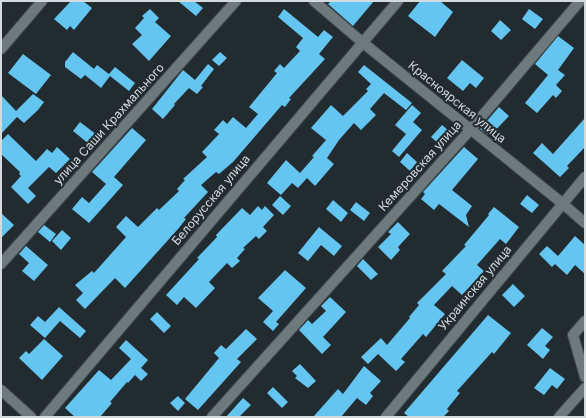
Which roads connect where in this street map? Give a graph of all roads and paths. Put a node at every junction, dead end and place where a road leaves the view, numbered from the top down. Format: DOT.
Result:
graph roads {
  1 [pos="42,1"];
  2 [pos="236,1"];
  3 [pos="314,1"];
  4 [pos="398,1"];
  5 [pos="580,1"];
  6 [pos="362,42"];
  7 [pos="1,49"];
  8 [pos="471,129"];
  9 [pos="585,177"];
  10 [pos="562,203"];
  11 [pos="585,223"];
  12 [pos="1,264"];
  13 [pos="585,321"];
  14 [pos="585,378"];
  15 [pos="585,388"];
  16 [pos="1,390"];
  17 [pos="31,417"];
  18 [pos="45,417"];
  19 [pos="212,417"];
  20 [pos="386,417"];
  21 [pos="559,417"];
  1 -- 7 [label="street"];
  2 -- 12 [label="street, улица Саши Крахмального"];
  3 -- 6 [label="street, Красноярская улица"];
  4 -- 6 [label="street, Белорусская улица"];
  5 -- 8 [label="street, Кемеровская улица"];
  6 -- 8 [label="street, Красноярская улица"];
  6 -- 18 [label="street, Белорусская улица"];
  8 -- 10 [label="street, Красноярская улица"];
  8 -- 19 [label="street, Кемеровская улица"];
  9 -- 10 [label="street, Украинская улица"];
  10 -- 11 [label="street, Красноярская улица"];
  10 -- 20 [label="street, Украинская улица"];
  13 -- 14 [label="street"];
  15 -- 21 [label="street"];
  16 -- 17 [label="street"];
}
